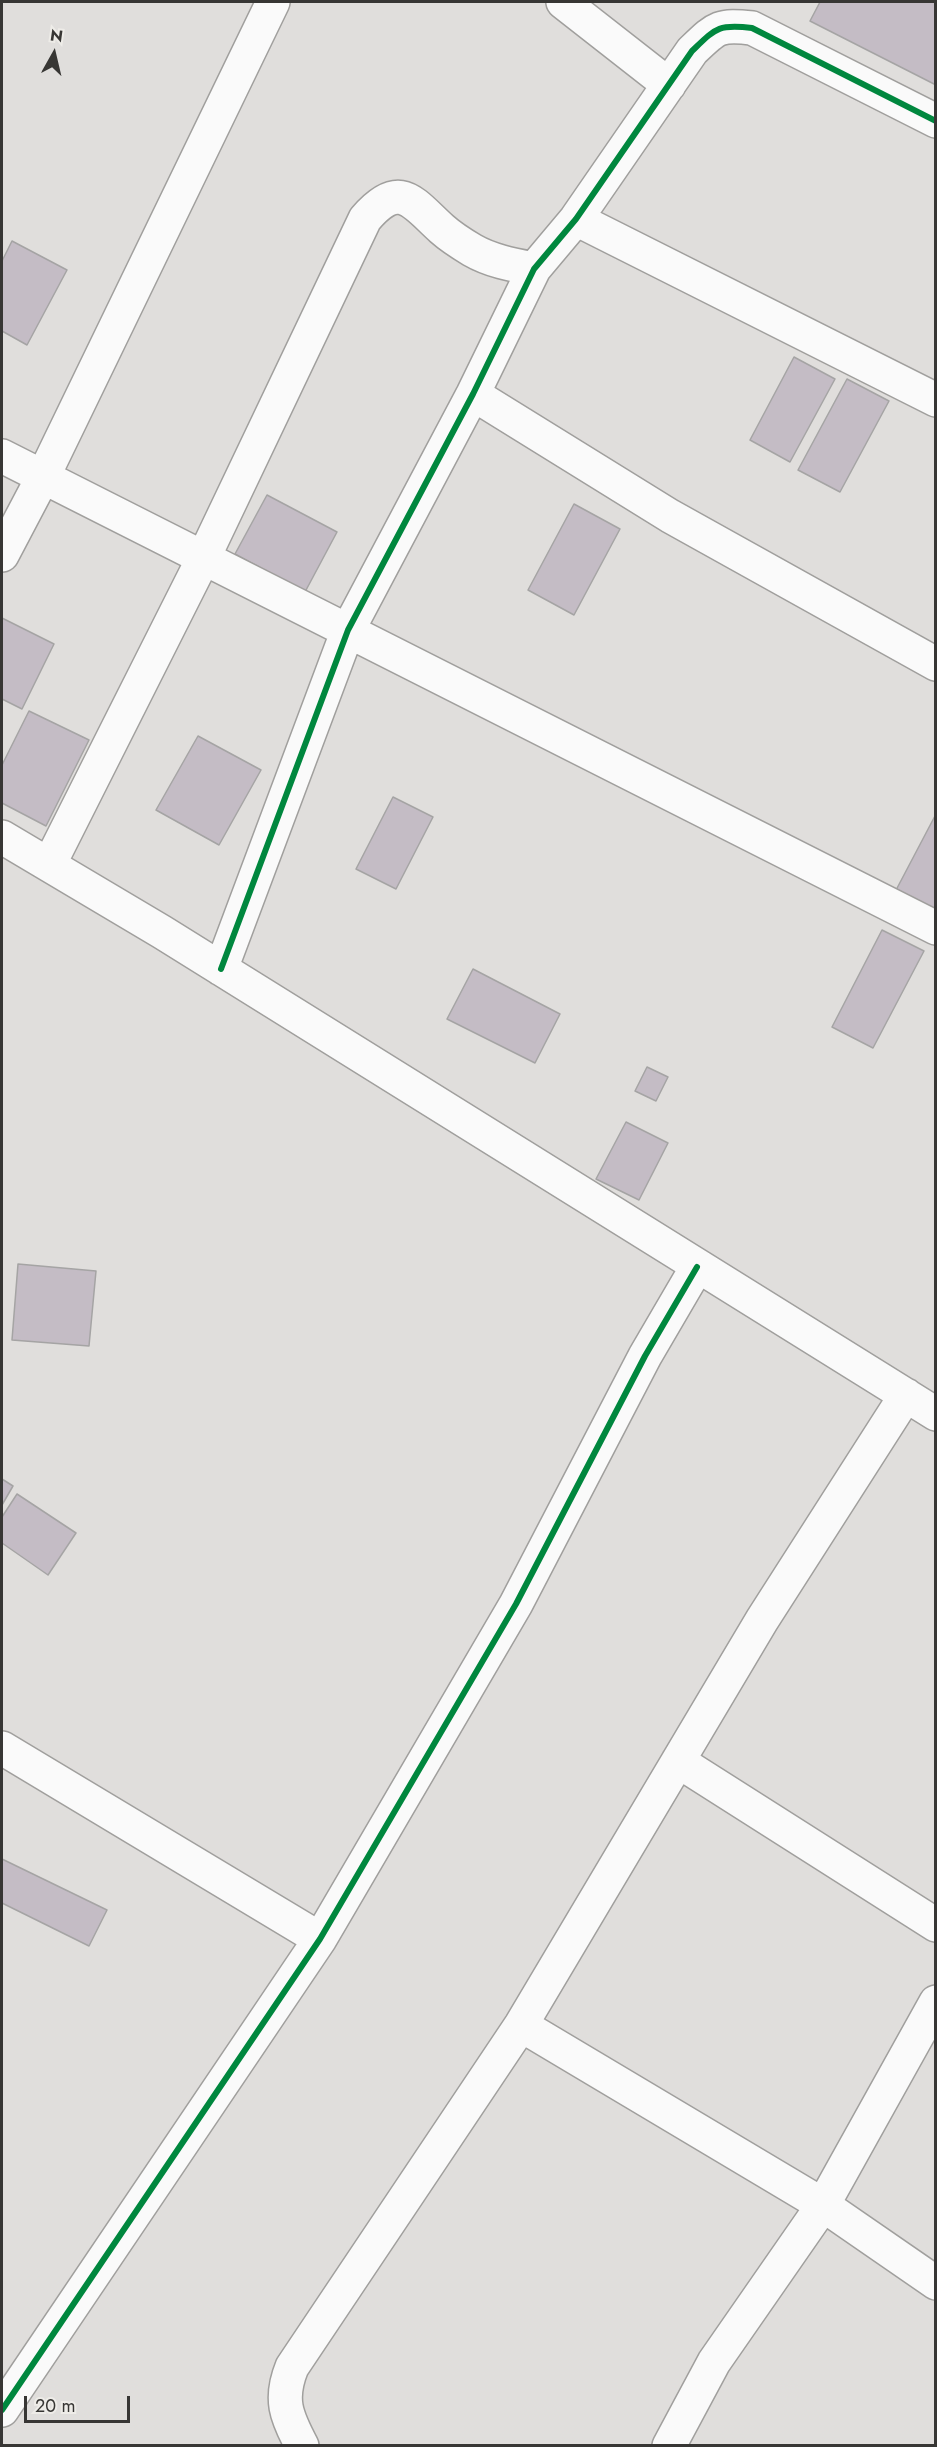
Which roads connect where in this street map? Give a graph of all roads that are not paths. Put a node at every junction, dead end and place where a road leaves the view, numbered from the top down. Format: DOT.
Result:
graph roads {
  1 [pos="273,2"];
  2 [pos="563,2"];
  3 [pos="669,85"];
  4 [pos="936,121"];
  5 [pos="576,219"];
  6 [pos="534,269"];
  7 [pos="473,394"];
  8 [pos="936,400"];
  9 [pos="2,456"];
  10 [pos="43,477"];
  11 [pos="2,555"];
  12 [pos="203,559"];
  13 [pos="348,630"];
  14 [pos="936,664"];
  15 [pos="2,837"];
  16 [pos="49,865"];
  17 [pos="936,928"];
  18 [pos="221,969"];
  19 [pos="697,1267"];
  20 [pos="906,1395"];
  21 [pos="936,1414"];
  22 [pos="2,1748"];
  23 [pos="678,1761"];
  24 [pos="936,1925"];
  25 [pos="320,1939"];
  26 [pos="936,2002"];
  27 [pos="521,2025"];
  28 [pos="823,2205"];
  29 [pos="936,2283"];
  30 [pos="2,2410"];
  31 [pos="302,2445"];
  32 [pos="669,2445"];
  1 -- 10 [label="street"];
  2 -- 3 [label="street"];
  3 -- 4 [label="street"];
  3 -- 5 [label="street"];
  5 -- 6 [label="street"];
  5 -- 8 [label="street"];
  6 -- 7 [label="street"];
  6 -- 12 [label="street"];
  7 -- 13 [label="street"];
  7 -- 14 [label="street"];
  9 -- 10 [label="street"];
  10 -- 11 [label="street"];
  10 -- 12 [label="street"];
  12 -- 13 [label="street"];
  12 -- 16 [label="street"];
  13 -- 17 [label="street"];
  13 -- 18 [label="street"];
  15 -- 16 [label="street"];
  16 -- 18 [label="street"];
  18 -- 19 [label="street"];
  19 -- 20 [label="street"];
  19 -- 25 [label="street"];
  20 -- 21 [label="street"];
  20 -- 23 [label="street"];
  22 -- 25 [label="street"];
  23 -- 24 [label="street"];
  23 -- 27 [label="street"];
  25 -- 30 [label="street"];
  26 -- 28 [label="street"];
  27 -- 28 [label="street"];
  27 -- 31 [label="street"];
  28 -- 29 [label="street"];
  28 -- 32 [label="street"];
}
